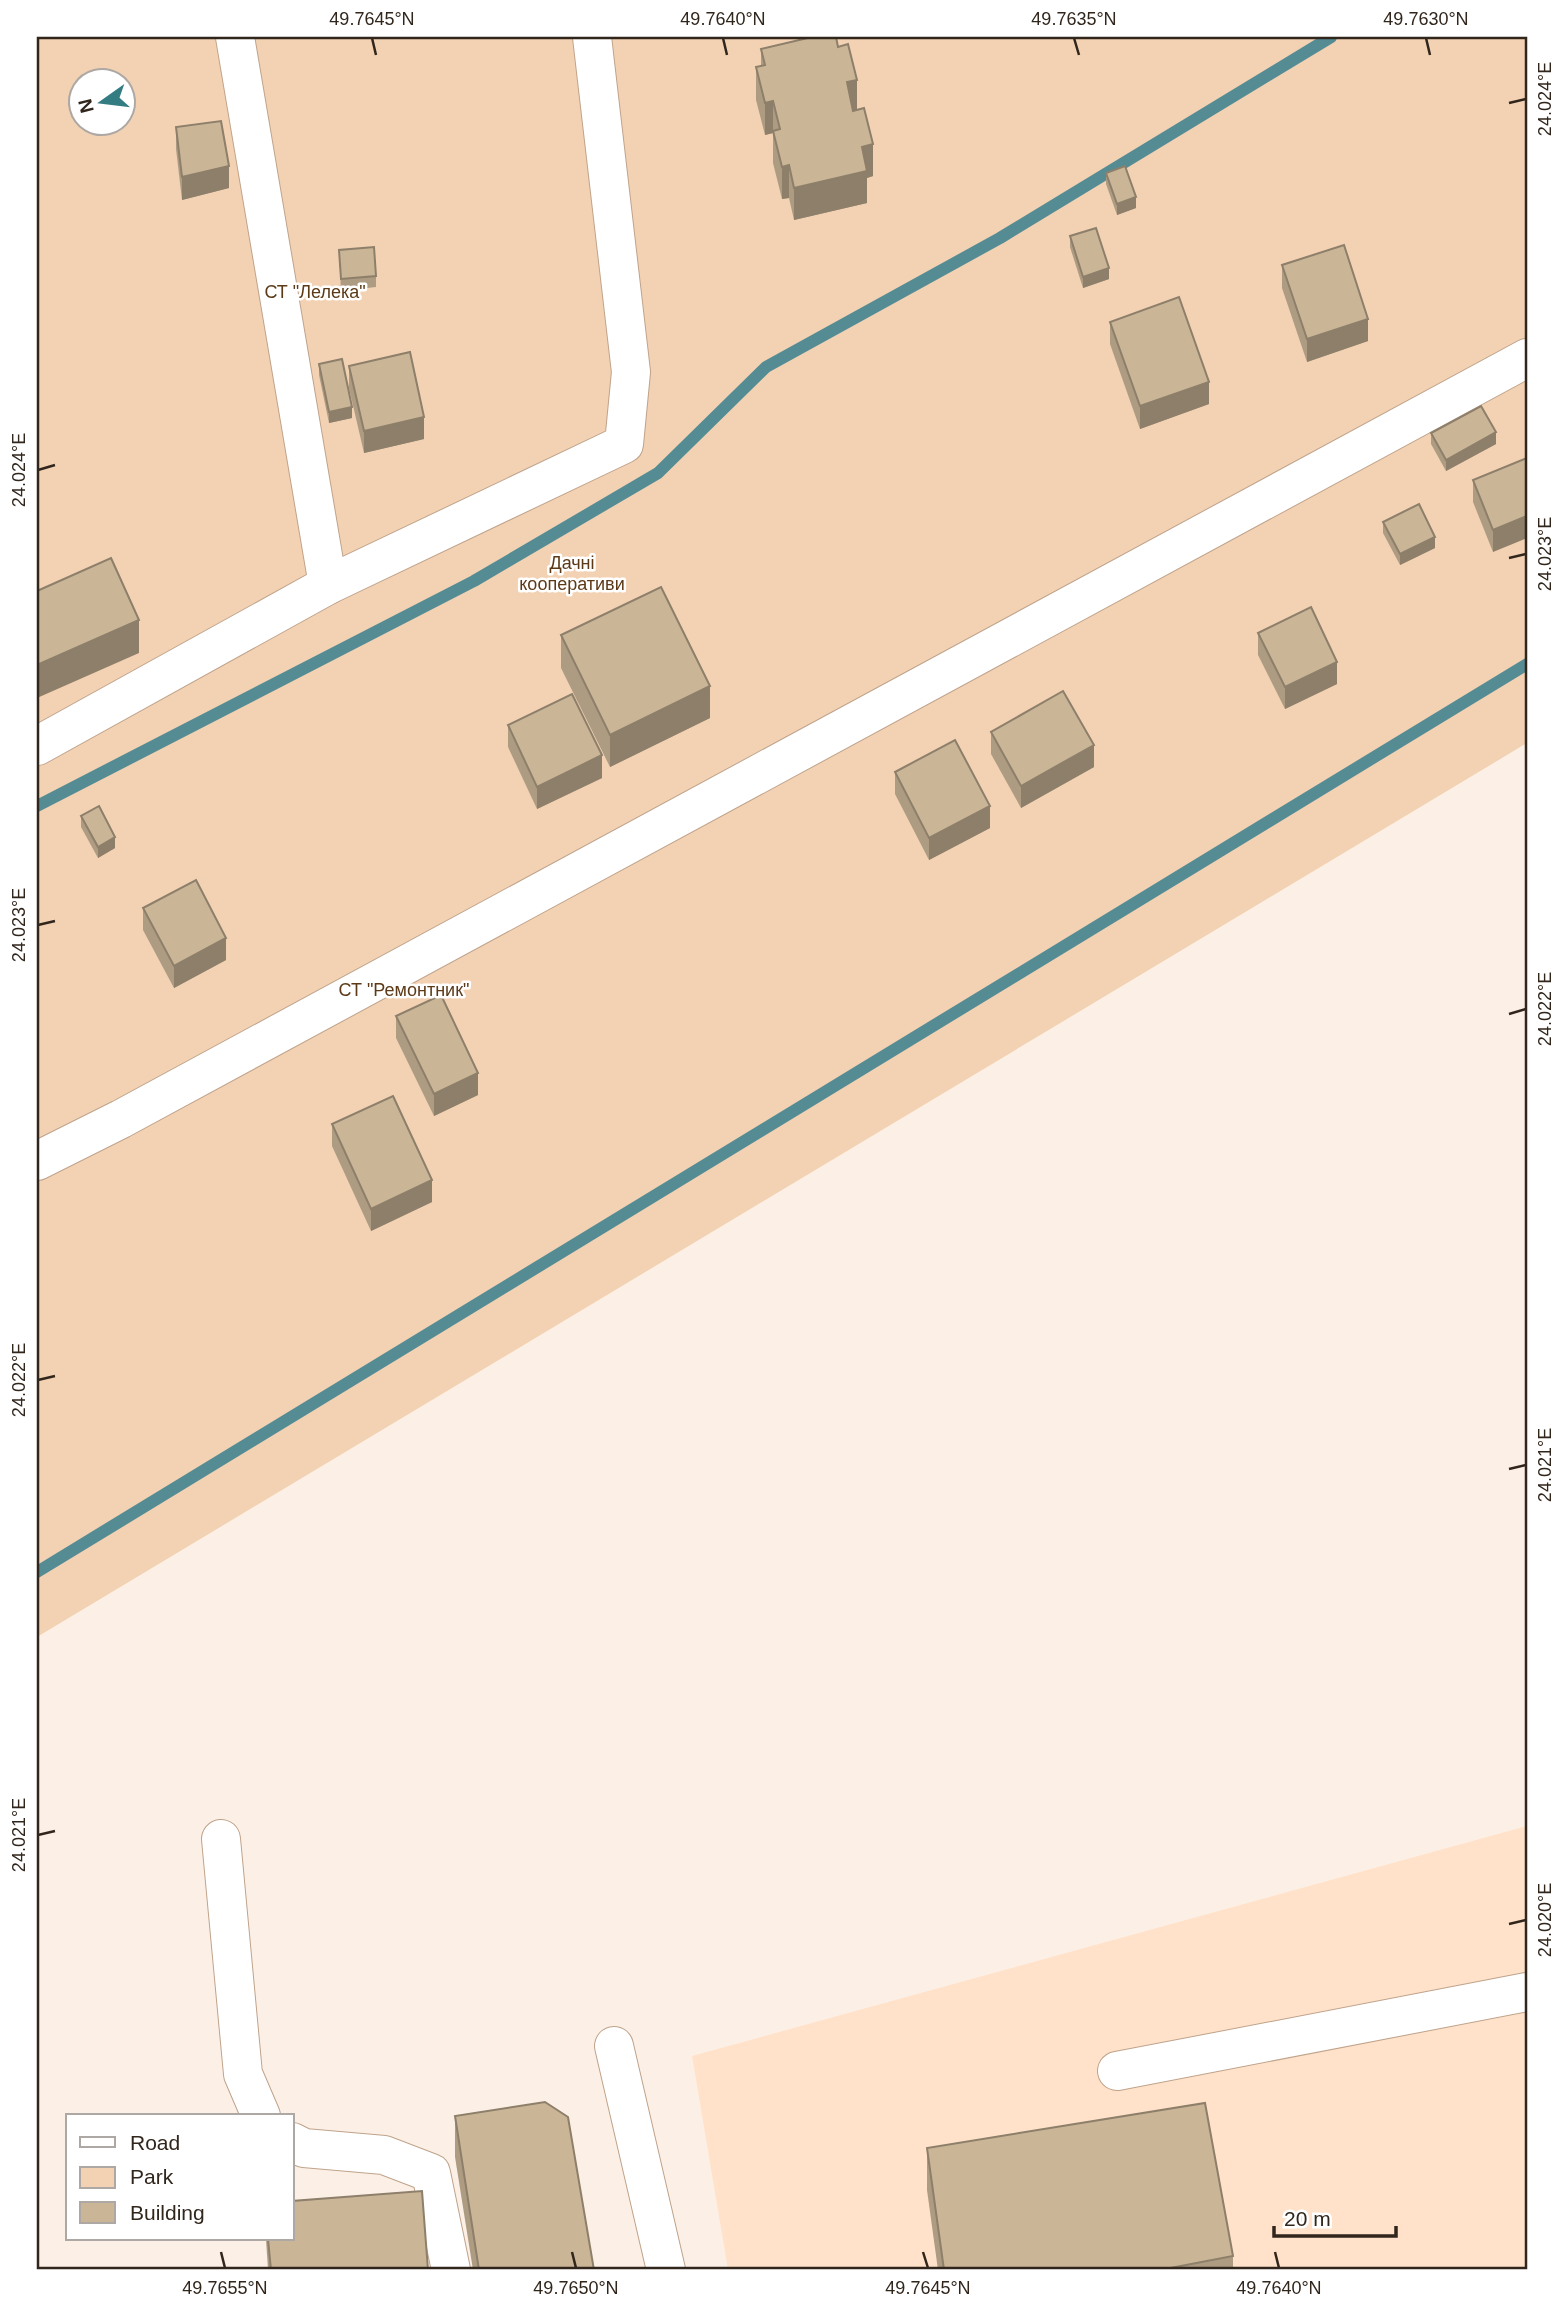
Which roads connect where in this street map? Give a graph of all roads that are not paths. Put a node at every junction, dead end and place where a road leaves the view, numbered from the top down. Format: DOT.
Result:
graph roads {
  1 [pos="235,37"];
  2 [pos="592,37"];
  3 [pos="1527,358"];
  4 [pos="328,585"];
  5 [pos="37,746"];
  6 [pos="37,1161"];
  7 [pos="221,1839"];
  8 [pos="1527,1992"];
  9 [pos="614,2046"];
  10 [pos="1117,2071"];
  11 [pos="260,2114"];
  12 [pos="294,2143"];
  13 [pos="451,2270"];
  14 [pos="666,2270"];
  1 -- 4 [label="street"];
  2 -- 4 [label="street"];
  3 -- 6 [label="street"];
  4 -- 5 [label="street"];
  7 -- 11 [label="street"];
  8 -- 10 [label="street"];
  9 -- 14 [label="street"];
  12 -- 13 [label="street"];
}
